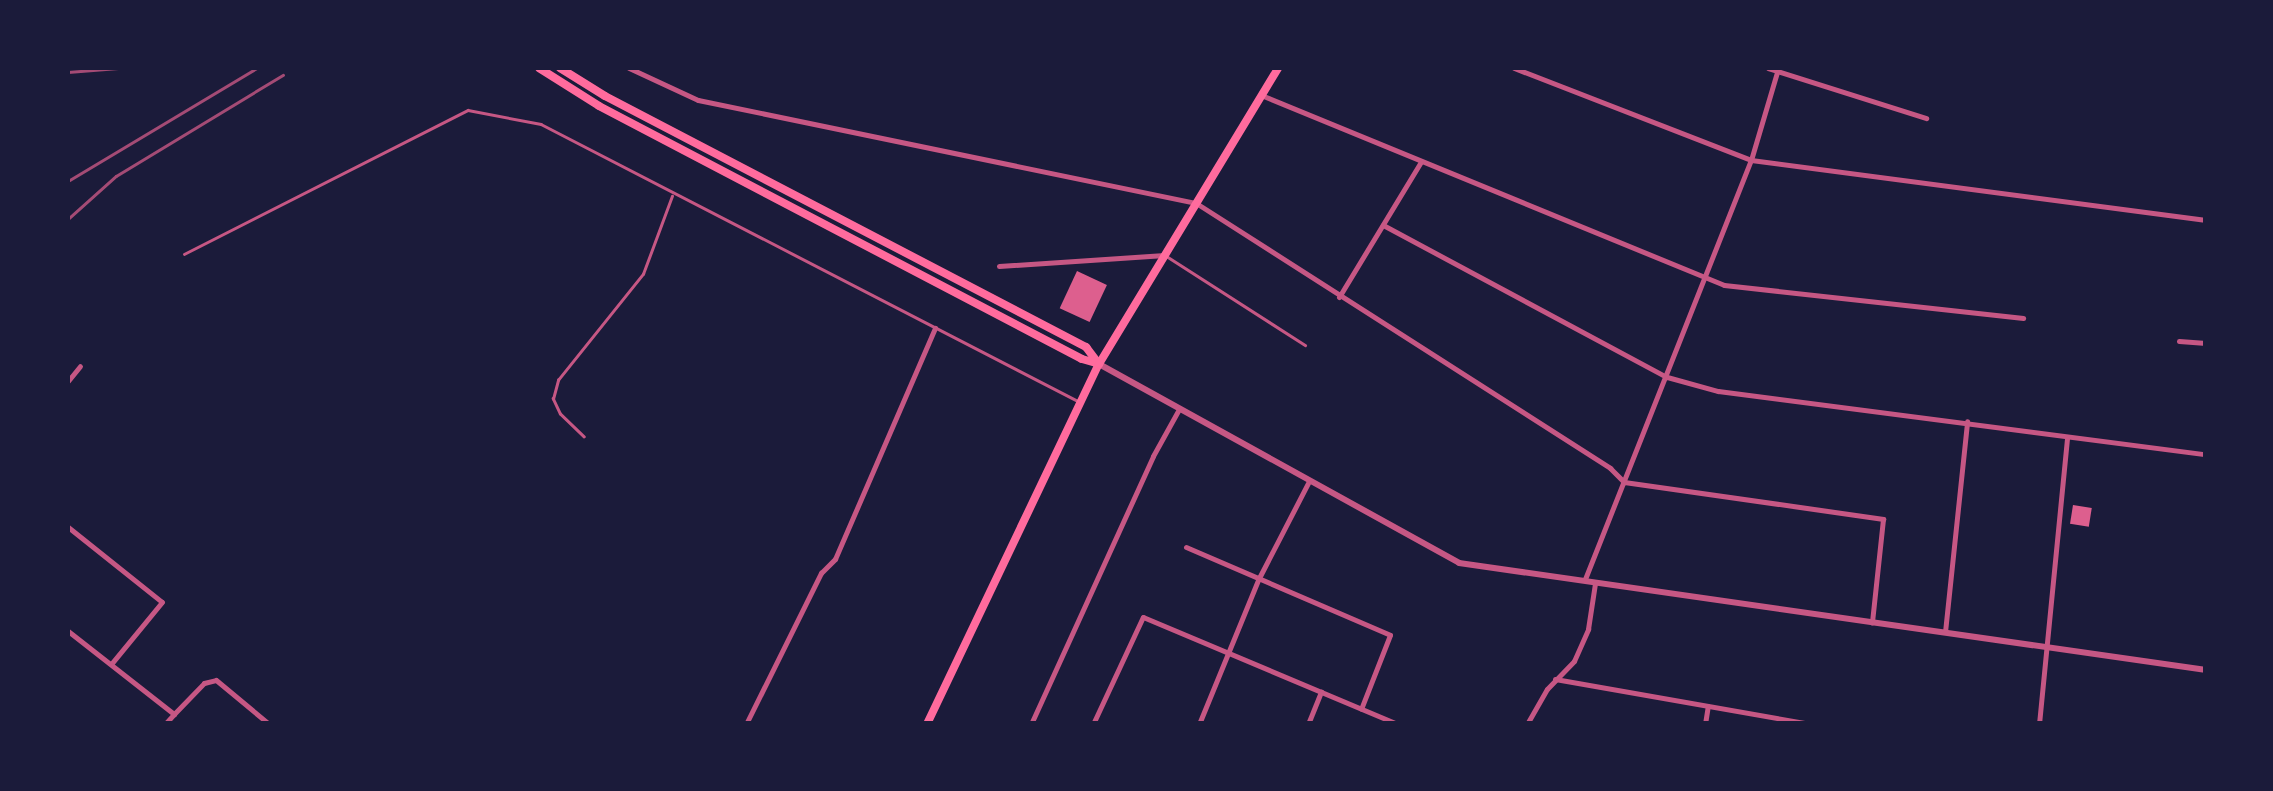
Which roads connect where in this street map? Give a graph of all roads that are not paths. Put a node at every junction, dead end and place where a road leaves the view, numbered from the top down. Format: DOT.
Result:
graph roads {
  1 [pos="538,68"];
  2 [pos="560,68"];
  3 [pos="629,68"];
  4 [pos="1278,68"];
  5 [pos="1514,68"];
  6 [pos="1768,68"];
  7 [pos="1777,72"];
  8 [pos="1260,95"];
  9 [pos="1926,118"];
  10 [pos="1751,160"];
  11 [pos="1420,162"];
  12 [pos="672,194"];
  13 [pos="1196,203"];
  14 [pos="2206,220"];
  15 [pos="1383,226"];
  16 [pos="184,254"];
  17 [pos="1165,255"];
  18 [pos="999,266"];
  19 [pos="1706,278"];
  20 [pos="1339,297"];
  21 [pos="2023,318"];
  22 [pos="935,328"];
  23 [pos="2178,341"];
  24 [pos="2206,343"];
  25 [pos="1306,345"];
  26 [pos="1099,364"];
  27 [pos="80,366"];
  28 [pos="1667,377"];
  29 [pos="68,381"];
  30 [pos="1080,402"];
  31 [pos="1180,409"];
  32 [pos="1967,421"];
  33 [pos="584,437"];
  34 [pos="2067,437"];
  35 [pos="2206,454"];
  36 [pos="1308,481"];
  37 [pos="1624,482"];
  38 [pos="68,527"];
  39 [pos="1186,546"];
  40 [pos="1259,578"];
  41 [pos="1585,579"];
  42 [pos="1596,580"];
  43 [pos="1872,624"];
  44 [pos="68,631"];
  45 [pos="1945,634"];
  46 [pos="2048,646"];
  47 [pos="1228,653"];
  48 [pos="111,664"];
  49 [pos="2206,670"];
  50 [pos="1555,679"];
  51 [pos="1321,692"];
  52 [pos="1708,706"];
  53 [pos="1361,709"];
  54 [pos="174,714"];
  55 [pos="165,724"];
  56 [pos="269,724"];
  57 [pos="746,724"];
  58 [pos="926,724"];
  59 [pos="1031,724"];
  60 [pos="1093,724"];
  61 [pos="1199,724"];
  62 [pos="1308,724"];
  63 [pos="1397,724"];
  64 [pos="1526,724"];
  65 [pos="1705,724"];
  66 [pos="1810,724"];
  67 [pos="2039,724"];
  1 -- 26 [label="main road"];
  2 -- 26 [label="main road"];
  3 -- 13 [label="street"];
  4 -- 8 [label="main road"];
  5 -- 10 [label="street"];
  6 -- 7 [label="street"];
  7 -- 9 [label="street"];
  7 -- 10 [label="street"];
  8 -- 11 [label="street"];
  8 -- 13 [label="main road"];
  10 -- 14 [label="street"];
  10 -- 19 [label="street"];
  11 -- 15 [label="street"];
  11 -- 19 [label="street"];
  12 -- 16 [label="lane"];
  12 -- 22 [label="lane"];
  12 -- 33 [label="lane"];
  13 -- 17 [label="main road"];
  13 -- 20 [label="street"];
  15 -- 20 [label="street"];
  15 -- 28 [label="street"];
  17 -- 18 [label="street"];
  17 -- 25 [label="lane"];
  17 -- 26 [label="main road"];
  19 -- 21 [label="street"];
  19 -- 28 [label="street"];
  20 -- 37 [label="street"];
  22 -- 30 [label="lane"];
  22 -- 57 [label="street"];
  23 -- 24 [label="street"];
  26 -- 30 [label="main road"];
  26 -- 31 [label="street"];
  27 -- 29 [label="street"];
  28 -- 32 [label="street"];
  28 -- 37 [label="street"];
  30 -- 58 [label="main road"];
  31 -- 36 [label="street"];
  31 -- 59 [label="street"];
  32 -- 34 [label="street"];
  32 -- 45 [label="street"];
  34 -- 35 [label="street"];
  34 -- 46 [label="street"];
  36 -- 40 [label="street"];
  36 -- 41 [label="street"];
  37 -- 41 [label="street"];
  37 -- 43 [label="street"];
  38 -- 48 [label="street"];
  39 -- 40 [label="street"];
  40 -- 47 [label="street"];
  40 -- 53 [label="street"];
  41 -- 42 [label="street"];
  42 -- 43 [label="street"];
  42 -- 50 [label="street"];
  43 -- 45 [label="street"];
  44 -- 48 [label="street"];
  45 -- 46 [label="street"];
  46 -- 49 [label="street"];
  46 -- 67 [label="street"];
  47 -- 51 [label="street"];
  47 -- 60 [label="street"];
  47 -- 61 [label="street"];
  48 -- 54 [label="street"];
  50 -- 52 [label="street"];
  50 -- 64 [label="street"];
  51 -- 53 [label="street"];
  51 -- 62 [label="street"];
  52 -- 65 [label="street"];
  52 -- 66 [label="street"];
  53 -- 63 [label="street"];
  54 -- 55 [label="street"];
  54 -- 56 [label="street"];
}
